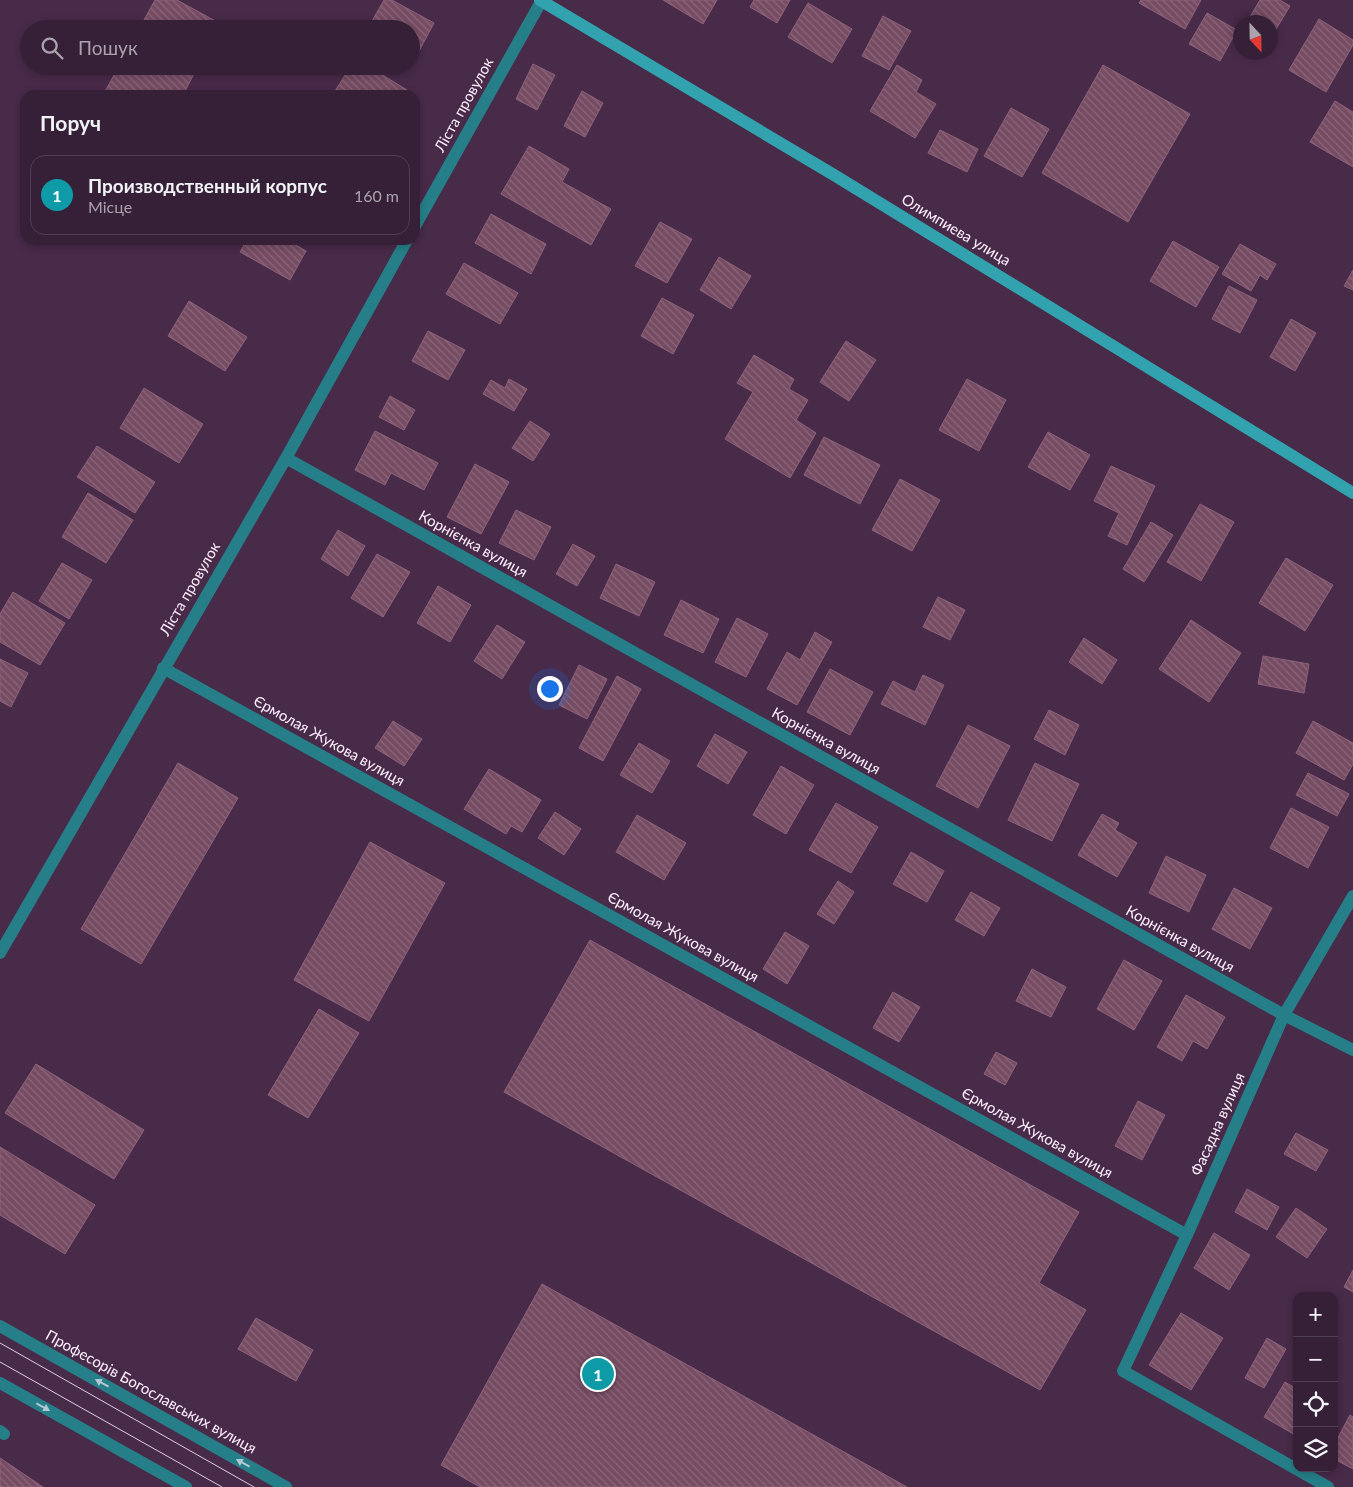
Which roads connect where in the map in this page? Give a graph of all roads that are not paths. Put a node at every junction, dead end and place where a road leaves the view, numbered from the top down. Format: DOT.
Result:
graph roads {
  1 [pos="541,0"];
  2 [pos="420,217"];
  3 [pos="404,245"];
  4 [pos="286,458"];
  5 [pos="1353,492"];
  6 [pos="163,668"];
  7 [pos="1353,896"];
  8 [pos="0,953"];
  9 [pos="1284,1016"];
  10 [pos="1353,1050"];
  11 [pos="1187,1235"];
  12 [pos="0,1326"];
  13 [pos="0,1383"];
  14 [pos="186,1487"];
  15 [pos="286,1487"];
  16 [pos="1328,1487"];
  1 -- 2 [label="street, Ліста провулок"];
  1 -- 5 [label="main road, Олимпиева улица"];
  3 -- 4 [label="street, Ліста провулок"];
  4 -- 6 [label="street, Ліста провулок"];
  4 -- 9 [label="street, Корнієнка вулиця"];
  6 -- 8 [label="street, Ліста провулок"];
  6 -- 11 [label="street, Єрмолая Жукова вулиця"];
  7 -- 9 [label="street, Фасадна вулиця"];
  9 -- 10 [label="street, Корнієнка вулиця"];
  9 -- 11 [label="street, Фасадна вулиця"];
  11 -- 16 [label="street, Фасадна вулиця"];
  15 -- 12 [label="street, Професорів Богославських вулиця, one-way"];
  13 -- 14 [label="street, one-way"];
}
